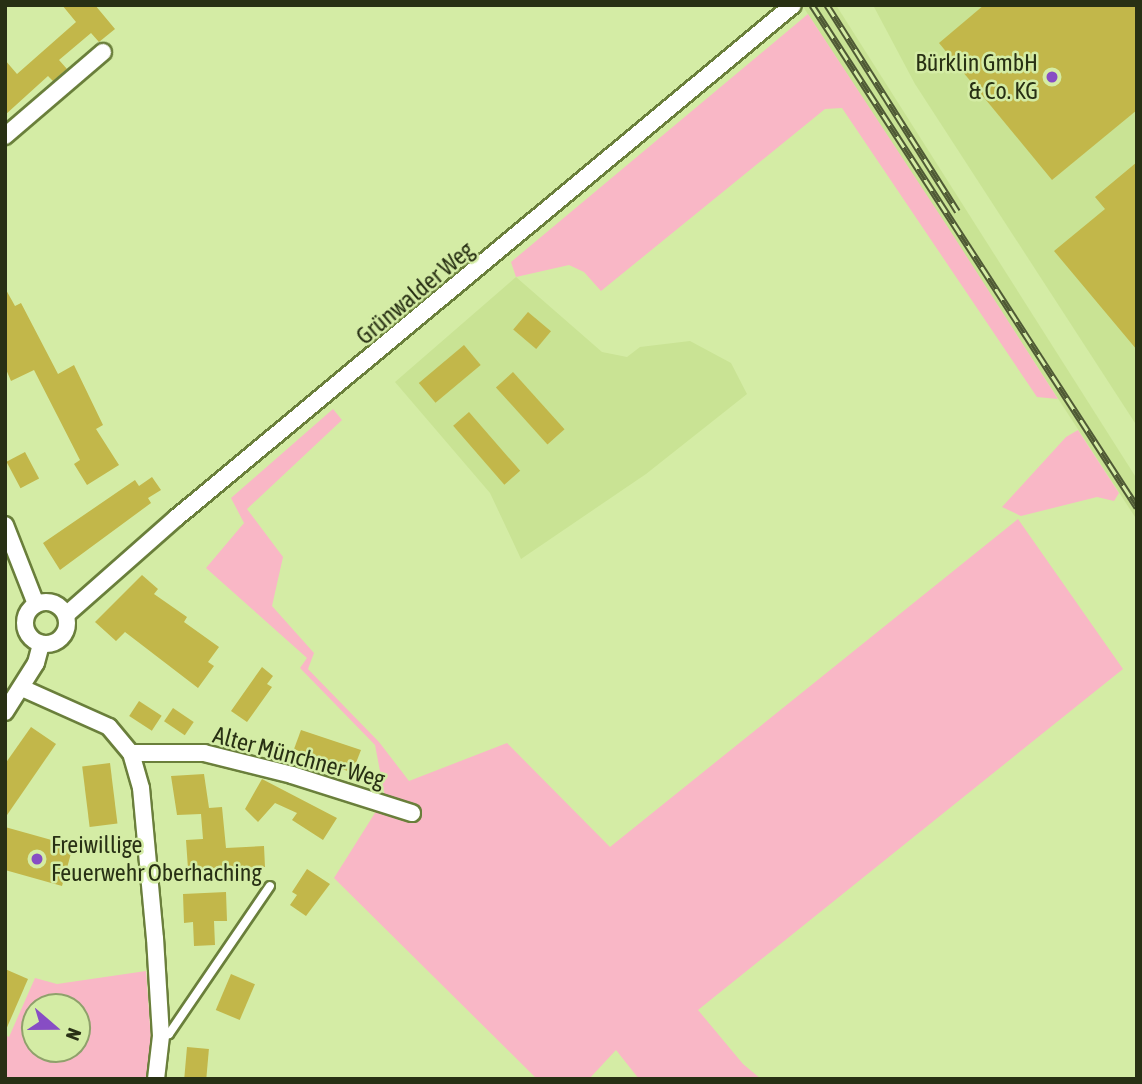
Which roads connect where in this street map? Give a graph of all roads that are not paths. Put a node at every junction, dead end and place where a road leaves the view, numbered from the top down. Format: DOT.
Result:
graph roads {
  1 [pos="793,5"];
  2 [pos="103,52"];
  3 [pos="5,136"];
  4 [pos="5,525"];
  5 [pos="36,604"];
  6 [pos="66,615"];
  7 [pos="41,643"];
  8 [pos="22,688"];
  9 [pos="5,712"];
  10 [pos="131,753"];
  11 [pos="412,813"];
  12 [pos="270,886"];
  13 [pos="161,1036"];
  14 [pos="156,1079"];
  1 -- 6 [label="street, Grünwalder Weg"];
  2 -- 3 [label="street"];
  4 -- 5 [label="street"];
  5 -- 6 [label="street"];
  5 -- 7 [label="street"];
  6 -- 7 [label="street"];
  7 -- 8 [label="street"];
  8 -- 9 [label="street"];
  8 -- 10 [label="street"];
  10 -- 11 [label="street, Alter Münchner Weg"];
  10 -- 13 [label="street"];
  12 -- 13 [label="lane"];
  13 -- 14 [label="street"];
}
